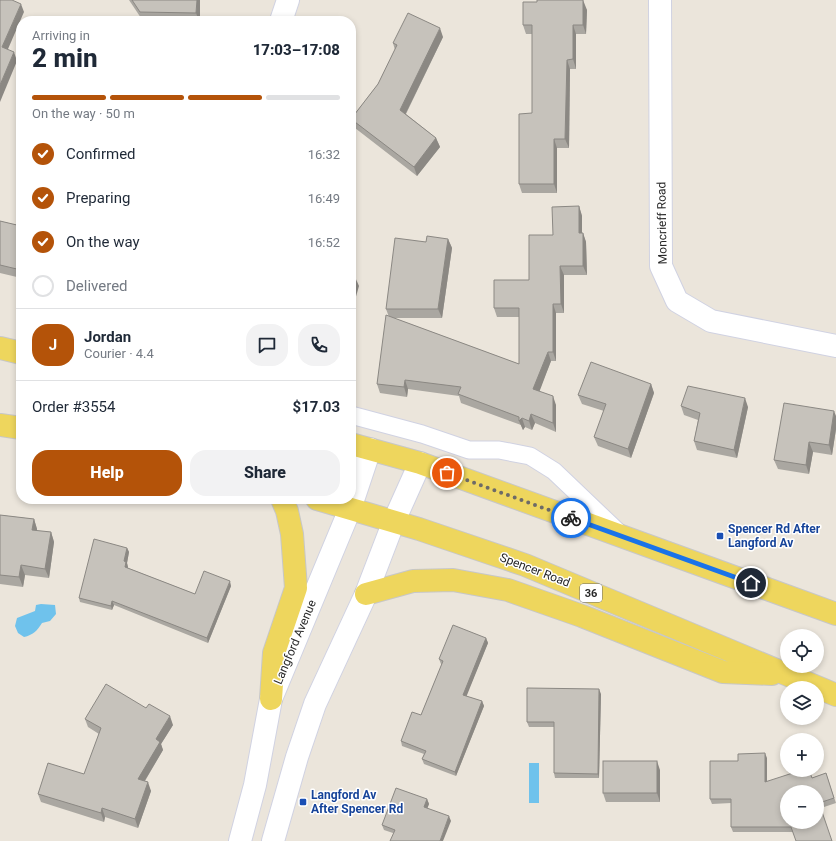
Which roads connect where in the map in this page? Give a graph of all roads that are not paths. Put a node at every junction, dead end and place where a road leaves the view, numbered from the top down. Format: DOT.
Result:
graph roads {
  1 [pos="288,0"];
  2 [pos="660,0"];
  3 [pos="283,16"];
  4 [pos="836,346"];
  5 [pos="0,348"];
  6 [pos="16,352"];
  7 [pos="356,416"];
  8 [pos="0,424"];
  9 [pos="16,427"];
  10 [pos="361,447"];
  11 [pos="420,463"];
  12 [pos="356,475"];
  13 [pos="284,504"];
  14 [pos="334,504"];
  15 [pos="351,504"];
  16 [pos="350,509"];
  17 [pos="394,522"];
  18 [pos="624,537"];
  19 [pos="366,594"];
  20 [pos="836,614"];
  21 [pos="785,674"];
  22 [pos="836,695"];
  23 [pos="271,699"];
  24 [pos="240,841"];
  25 [pos="273,841"];
  1 -- 3 [label="main road"];
  2 -- 4 [label="main road, Moncrieff Road"];
  5 -- 6 [label="main road"];
  7 -- 18 [label="lane"];
  8 -- 9 [label="main road"];
  10 -- 11 [label="main road"];
  10 -- 12 [label="main road, Langford Avenue"];
  11 -- 17 [label="main road"];
  11 -- 18 [label="main road"];
  13 -- 23 [label="main road"];
  14 -- 16 [label="main road, Spencer Road / 36"];
  15 -- 16 [label="main road, Langford Avenue"];
  16 -- 17 [label="main road, Spencer Road / 36"];
  16 -- 23 [label="main road, Langford Avenue"];
  17 -- 19 [label="main road"];
  17 -- 21 [label="main road, Spencer Road / 36"];
  18 -- 20 [label="main road"];
  19 -- 21 [label="main road"];
  19 -- 25 [label="main road"];
  21 -- 22 [label="main road, Spencer Road / 36"];
  23 -- 24 [label="main road, Langford Avenue"];
}
